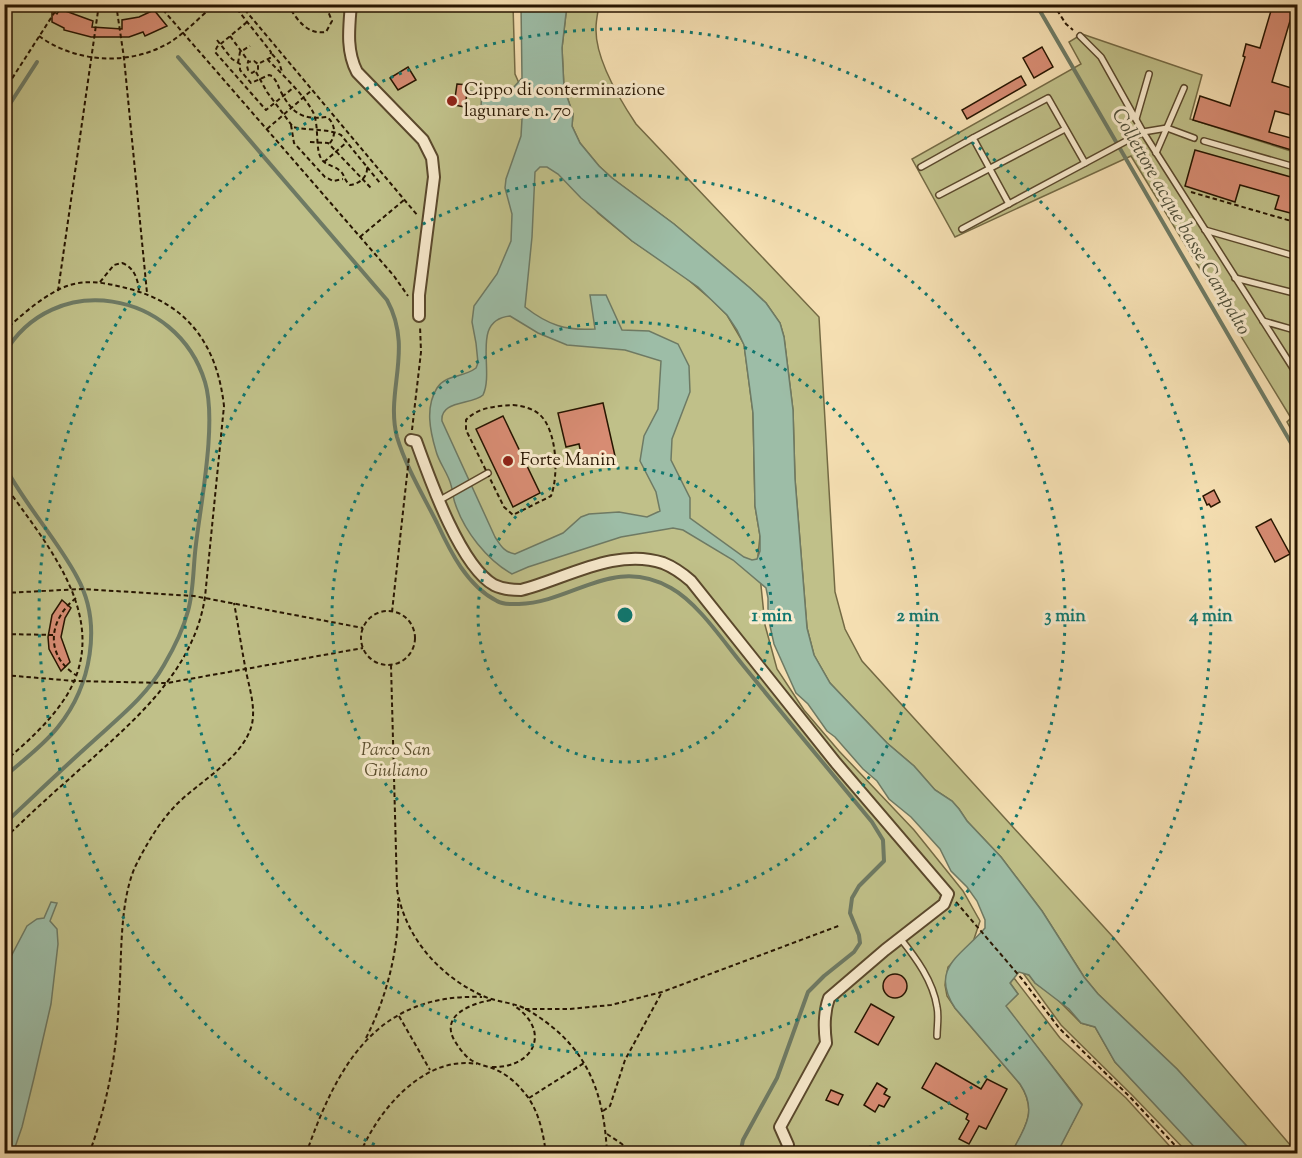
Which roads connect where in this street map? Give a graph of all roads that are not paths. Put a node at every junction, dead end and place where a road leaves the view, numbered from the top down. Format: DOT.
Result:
graph roads {
  1 [pos="351,4"];
  2 [pos="1080,36"];
  3 [pos="1149,74"];
  4 [pos="1184,88"];
  5 [pos="1136,119"];
  6 [pos="1167,128"];
  7 [pos="1065,129"];
  8 [pos="1143,132"];
  9 [pos="973,138"];
  10 [pos="1194,138"];
  11 [pos="1204,141"];
  12 [pos="1156,153"];
  13 [pos="1085,163"];
  14 [pos="921,167"];
  15 [pos="1298,168"];
  16 [pos="990,169"];
  17 [pos="939,195"];
  18 [pos="1009,204"];
  19 [pos="962,229"];
  20 [pos="1205,230"];
  21 [pos="1298,257"];
  22 [pos="1235,278"];
  23 [pos="1298,294"];
  24 [pos="419,316"];
  25 [pos="1263,321"];
  26 [pos="1298,331"];
  27 [pos="1298,376"];
  28 [pos="411,440"];
  29 [pos="488,473"];
  30 [pos="444,497"];
  31 [pos="900,938"];
  32 [pos="937,1036"];
  33 [pos="788,1145"];
  1 -- 24 [label="street"];
  2 -- 5 [label="lane"];
  3 -- 5 [label="lane"];
  4 -- 6 [label="lane"];
  5 -- 8 [label="lane"];
  6 -- 8 [label="lane"];
  6 -- 10 [label="lane"];
  6 -- 12 [label="lane"];
  7 -- 9 [label="lane"];
  7 -- 13 [label="lane"];
  7 -- 16 [label="lane"];
  8 -- 12 [label="lane"];
  8 -- 13 [label="lane"];
  9 -- 14 [label="lane"];
  9 -- 16 [label="lane"];
  11 -- 15 [label="lane"];
  12 -- 20 [label="lane"];
  13 -- 18 [label="lane"];
  16 -- 17 [label="lane"];
  16 -- 18 [label="lane"];
  18 -- 19 [label="lane"];
  20 -- 21 [label="lane"];
  20 -- 22 [label="lane"];
  22 -- 23 [label="lane"];
  22 -- 25 [label="lane"];
  25 -- 26 [label="lane"];
  25 -- 27 [label="lane"];
  28 -- 30 [label="street"];
  29 -- 30 [label="lane"];
  30 -- 31 [label="street"];
  31 -- 32 [label="lane"];
  31 -- 33 [label="street"];
}
